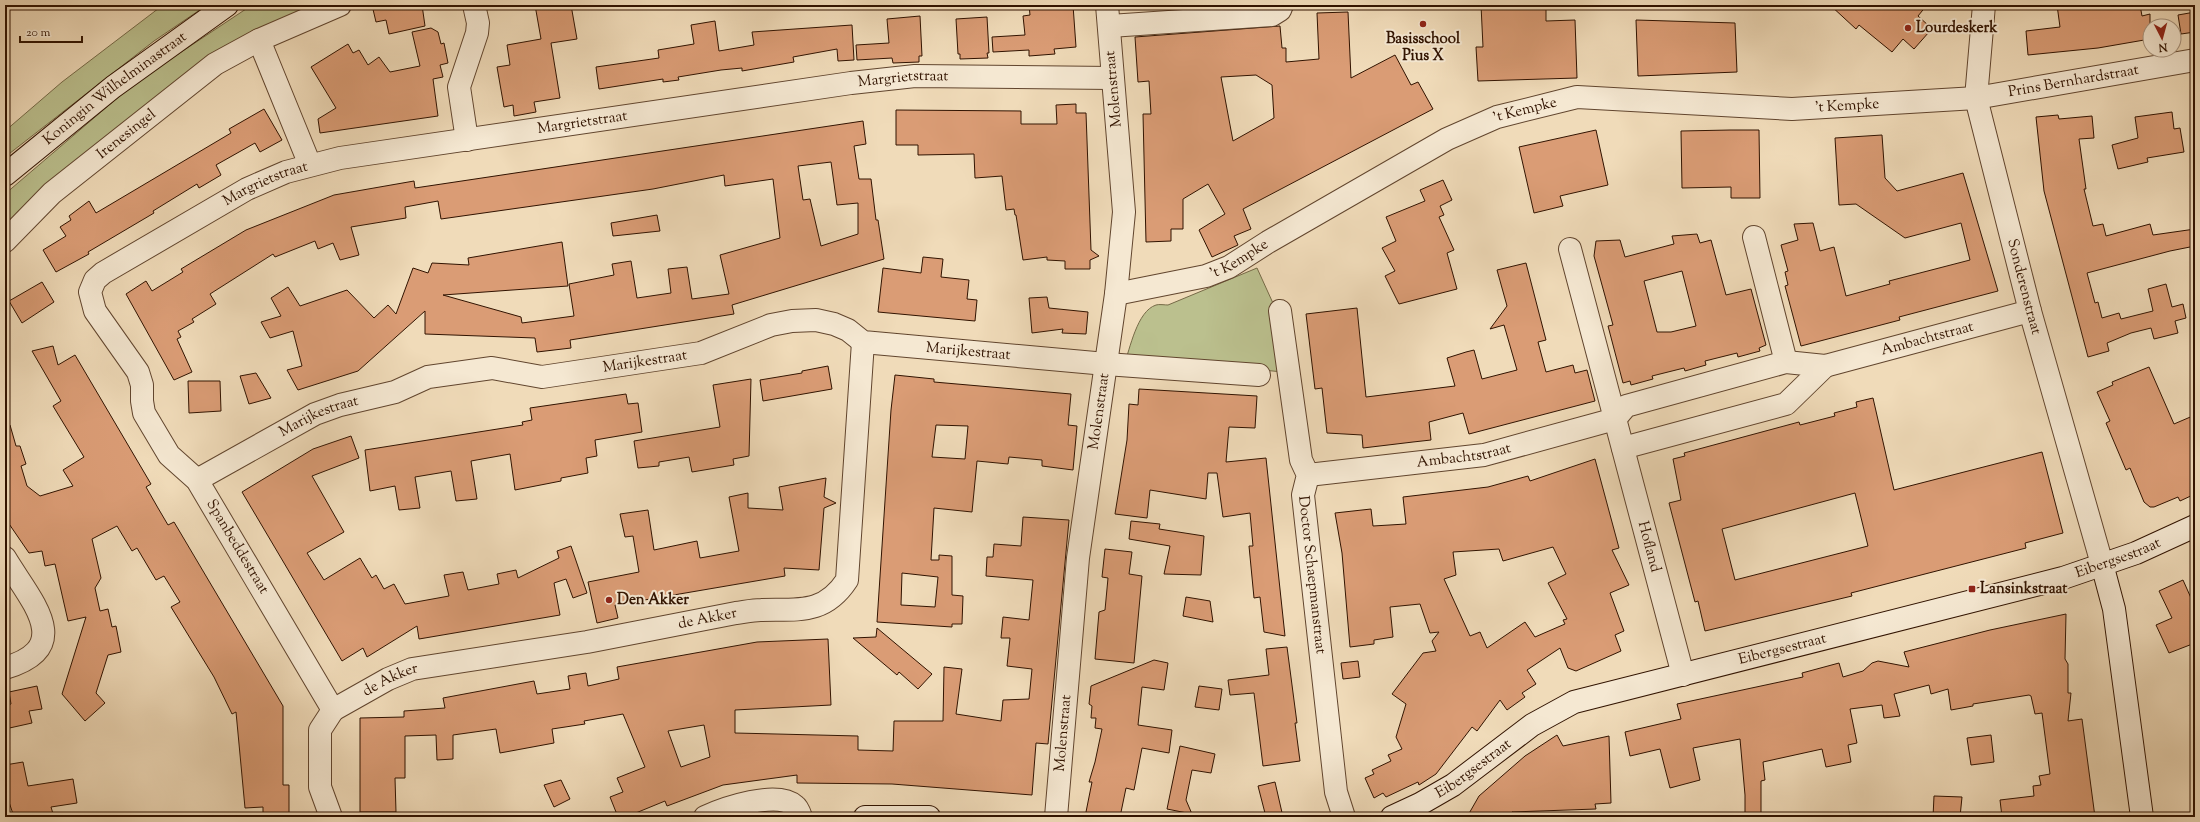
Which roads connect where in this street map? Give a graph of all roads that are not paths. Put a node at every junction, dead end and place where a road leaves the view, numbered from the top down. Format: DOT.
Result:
graph roads {
  1 [pos="227,5"];
  2 [pos="340,5"];
  3 [pos="474,5"];
  4 [pos="1282,5"];
  5 [pos="1984,5"];
  6 [pos="1109,16"];
  7 [pos="259,40"];
  8 [pos="2195,60"];
  9 [pos="1112,78"];
  10 [pos="1976,98"];
  11 [pos="468,140"];
  12 [pos="310,165"];
  13 [pos="5,175"];
  14 [pos="1754,237"];
  15 [pos="5,241"];
  16 [pos="1570,249"];
  17 [pos="90,292"];
  18 [pos="1116,294"];
  19 [pos="1280,311"];
  20 [pos="2030,311"];
  21 [pos="863,342"];
  22 [pos="1786,362"];
  23 [pos="1106,364"];
  24 [pos="1825,366"];
  25 [pos="1259,375"];
  26 [pos="1615,419"];
  27 [pos="1623,448"];
  28 [pos="1308,474"];
  29 [pos="197,480"];
  30 [pos="2195,526"];
  31 [pos="5,558"];
  32 [pos="2102,564"];
  33 [pos="5,668"];
  34 [pos="1683,675"];
  35 [pos="333,710"];
  36 [pos="331,817"];
  37 [pos="705,817"];
  38 [pos="801,817"];
  39 [pos="865,817"];
  40 [pos="929,817"];
  41 [pos="1056,817"];
  42 [pos="1344,817"];
  43 [pos="1392,817"];
  44 [pos="2142,817"];
  1 -- 13 [label="street, Koningin Wilhelminastraat"];
  2 -- 7 [label="street, Irenesingel"];
  3 -- 11 [label="street"];
  4 -- 6 [label="street"];
  5 -- 10 [label="street, Sonderenstraat"];
  6 -- 9 [label="street, Molenstraat"];
  7 -- 12 [label="street"];
  7 -- 15 [label="street, Irenesingel"];
  8 -- 10 [label="street, Prins Bernhardstraat"];
  9 -- 11 [label="street, Margrietstraat"];
  9 -- 18 [label="street, Molenstraat"];
  10 -- 18 [label="street, 't Kempke"];
  10 -- 20 [label="street, Sonderenstraat"];
  11 -- 12 [label="street, Margrietstraat"];
  12 -- 17 [label="street, Margrietstraat"];
  14 -- 22 [label="street"];
  16 -- 26 [label="street"];
  17 -- 29 [label="street, Spanbeddestraat"];
  18 -- 23 [label="street, Molenstraat"];
  19 -- 28 [label="street, Doctor Schaepmanstraat"];
  20 -- 24 [label="street, Ambachtstraat"];
  20 -- 32 [label="street, Sonderenstraat"];
  21 -- 23 [label="street, Marijkestraat"];
  21 -- 29 [label="street, Marijkestraat"];
  21 -- 35 [label="street, de Akker"];
  22 -- 24 [label="street, Ambachtstraat"];
  22 -- 26 [label="street, Ambachtstraat"];
  23 -- 25 [label="street"];
  23 -- 41 [label="street, Molenstraat"];
  24 -- 27 [label="street, Ambachtstraat"];
  26 -- 27 [label="street, Hofland"];
  26 -- 28 [label="street, Ambachtstraat"];
  27 -- 34 [label="street, Hofland"];
  28 -- 42 [label="street, Doctor Schaepmanstraat"];
  29 -- 35 [label="street, Spanbeddestraat"];
  30 -- 32 [label="street, Eibergsestraat"];
  31 -- 33 [label="street"];
  32 -- 34 [label="street, Eibergsestraat"];
  32 -- 44 [label="street"];
  34 -- 43 [label="street, Eibergsestraat"];
  35 -- 36 [label="street"];
  37 -- 38 [label="street"];
  39 -- 40 [label="street"];
}
